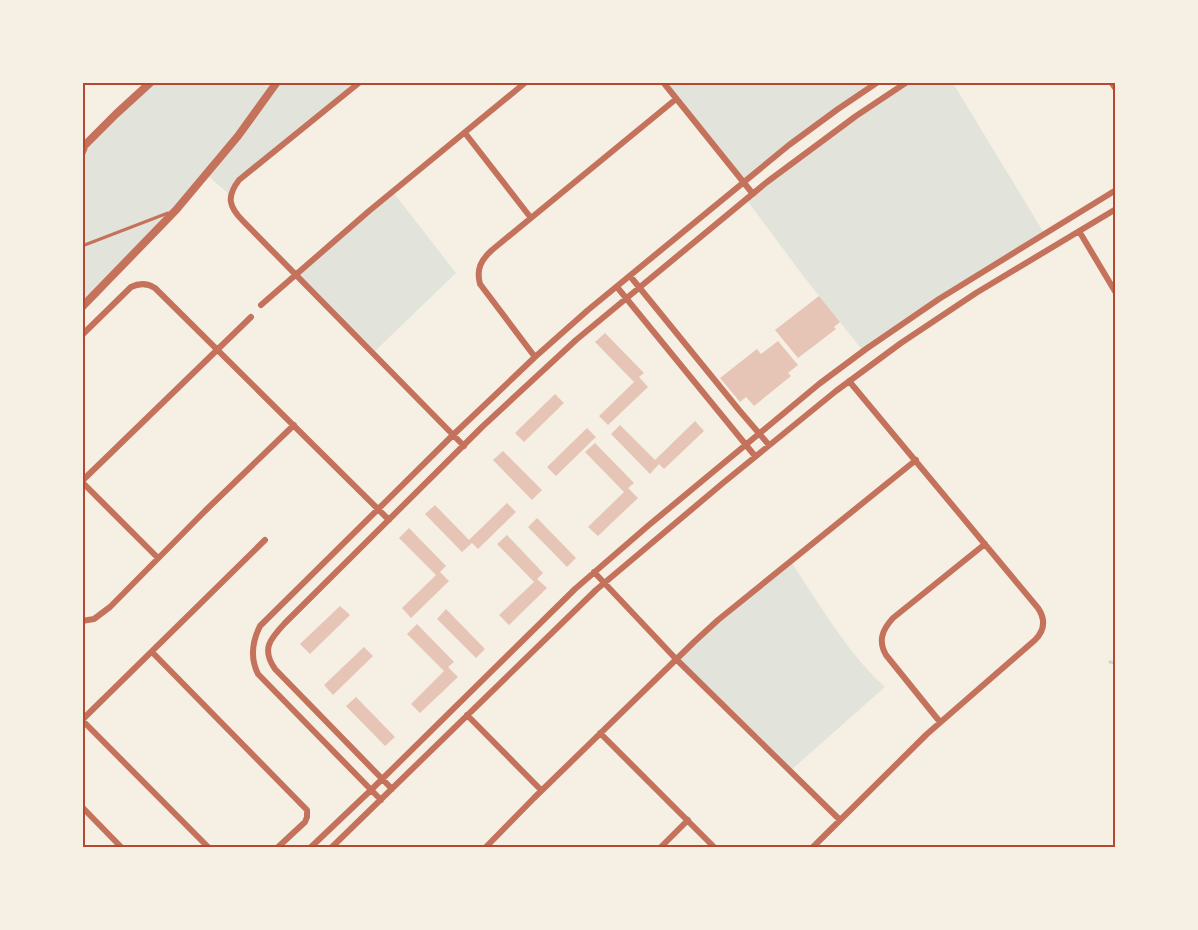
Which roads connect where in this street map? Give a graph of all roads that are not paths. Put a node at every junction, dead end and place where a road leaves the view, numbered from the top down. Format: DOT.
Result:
graph roads {
  1 [pos="151,82"];
  2 [pos="277,82"];
  3 [pos="360,82"];
  4 [pos="526,82"];
  5 [pos="663,82"];
  6 [pos="878,82"];
  7 [pos="907,82"];
  8 [pos="1112,82"];
  9 [pos="1116,89"];
  10 [pos="676,99"];
  11 [pos="465,133"];
  12 [pos="86,145"];
  13 [pos="82,158"];
  14 [pos="744,182"];
  15 [pos="1116,190"];
  16 [pos="753,194"];
  17 [pos="1116,209"];
  18 [pos="176,210"];
  19 [pos="531,218"];
  20 [pos="1079,231"];
  21 [pos="82,246"];
  22 [pos="295,274"];
  23 [pos="630,276"];
  24 [pos="617,287"];
  25 [pos="639,287"];
  26 [pos="1116,293"];
  27 [pos="626,298"];
  28 [pos="261,305"];
  29 [pos="82,308"];
  30 [pos="251,317"];
  31 [pos="82,335"];
  32 [pos="218,350"];
  33 [pos="535,357"];
  34 [pos="849,381"];
  35 [pos="294,426"];
  36 [pos="759,434"];
  37 [pos="453,435"];
  38 [pos="746,445"];
  39 [pos="769,445"];
  40 [pos="464,446"];
  41 [pos="756,456"];
  42 [pos="916,460"];
  43 [pos="82,481"];
  44 [pos="378,509"];
  45 [pos="389,520"];
  46 [pos="266,540"];
  47 [pos="985,544"];
  48 [pos="158,558"];
  49 [pos="594,572"];
  50 [pos="603,584"];
  51 [pos="82,621"];
  52 [pos="152,652"];
  53 [pos="676,659"];
  54 [pos="467,715"];
  55 [pos="83,720"];
  56 [pos="940,722"];
  57 [pos="600,733"];
  58 [pos="383,779"];
  59 [pos="392,789"];
  60 [pos="371,790"];
  61 [pos="542,790"];
  62 [pos="381,800"];
  63 [pos="82,807"];
  64 [pos="688,820"];
  65 [pos="840,820"];
  66 [pos="117,846"];
  67 [pos="209,848"];
  68 [pos="277,848"];
  69 [pos="310,848"];
  70 [pos="331,848"];
  71 [pos="485,848"];
  72 [pos="660,848"];
  73 [pos="715,848"];
  74 [pos="812,848"];
  1 -- 12 [label="street"];
  2 -- 18 [label="street"];
  3 -- 22 [label="street"];
  4 -- 11 [label="street"];
  5 -- 10 [label="street"];
  6 -- 14 [label="street"];
  7 -- 16 [label="street"];
  8 -- 9 [label="street"];
  10 -- 14 [label="street"];
  10 -- 19 [label="street"];
  11 -- 19 [label="street"];
  11 -- 22 [label="street"];
  12 -- 13 [label="lane"];
  14 -- 16 [label="street"];
  14 -- 23 [label="street"];
  15 -- 36 [label="street"];
  16 -- 25 [label="street"];
  17 -- 20 [label="street"];
  18 -- 21 [label="lane"];
  18 -- 29 [label="street"];
  19 -- 33 [label="street"];
  20 -- 26 [label="street"];
  20 -- 34 [label="street"];
  22 -- 28 [label="street"];
  22 -- 37 [label="street"];
  23 -- 24 [label="street"];
  23 -- 25 [label="street"];
  24 -- 27 [label="street"];
  24 -- 33 [label="street"];
  25 -- 27 [label="street"];
  25 -- 36 [label="street"];
  27 -- 38 [label="street"];
  27 -- 40 [label="street"];
  30 -- 32 [label="street"];
  31 -- 32 [label="street"];
  32 -- 35 [label="street"];
  32 -- 43 [label="street"];
  33 -- 37 [label="street"];
  34 -- 39 [label="street"];
  34 -- 42 [label="street"];
  35 -- 44 [label="street"];
  35 -- 48 [label="street"];
  36 -- 38 [label="street"];
  36 -- 39 [label="street"];
  37 -- 40 [label="street"];
  37 -- 44 [label="street"];
  38 -- 41 [label="street"];
  38 -- 49 [label="street"];
  39 -- 41 [label="street"];
  40 -- 45 [label="street"];
  41 -- 50 [label="street"];
  42 -- 47 [label="street"];
  42 -- 53 [label="street"];
  43 -- 48 [label="street"];
  44 -- 45 [label="street"];
  44 -- 60 [label="street"];
  45 -- 58 [label="street"];
  46 -- 52 [label="street"];
  47 -- 56 [label="street"];
  47 -- 56 [label="street"];
  48 -- 51 [label="street"];
  49 -- 50 [label="street"];
  49 -- 58 [label="street"];
  50 -- 53 [label="street"];
  50 -- 54 [label="street"];
  52 -- 55 [label="street"];
  52 -- 68 [label="street"];
  53 -- 57 [label="street"];
  53 -- 65 [label="street"];
  54 -- 59 [label="street"];
  54 -- 61 [label="street"];
  55 -- 67 [label="street"];
  56 -- 65 [label="street"];
  57 -- 61 [label="street"];
  57 -- 64 [label="street"];
  58 -- 59 [label="street"];
  58 -- 60 [label="street"];
  59 -- 62 [label="street"];
  60 -- 62 [label="street"];
  60 -- 69 [label="street"];
  61 -- 71 [label="street"];
  62 -- 70 [label="street"];
  63 -- 66 [label="street"];
  64 -- 72 [label="street"];
  64 -- 73 [label="street"];
  65 -- 74 [label="street"];
}
